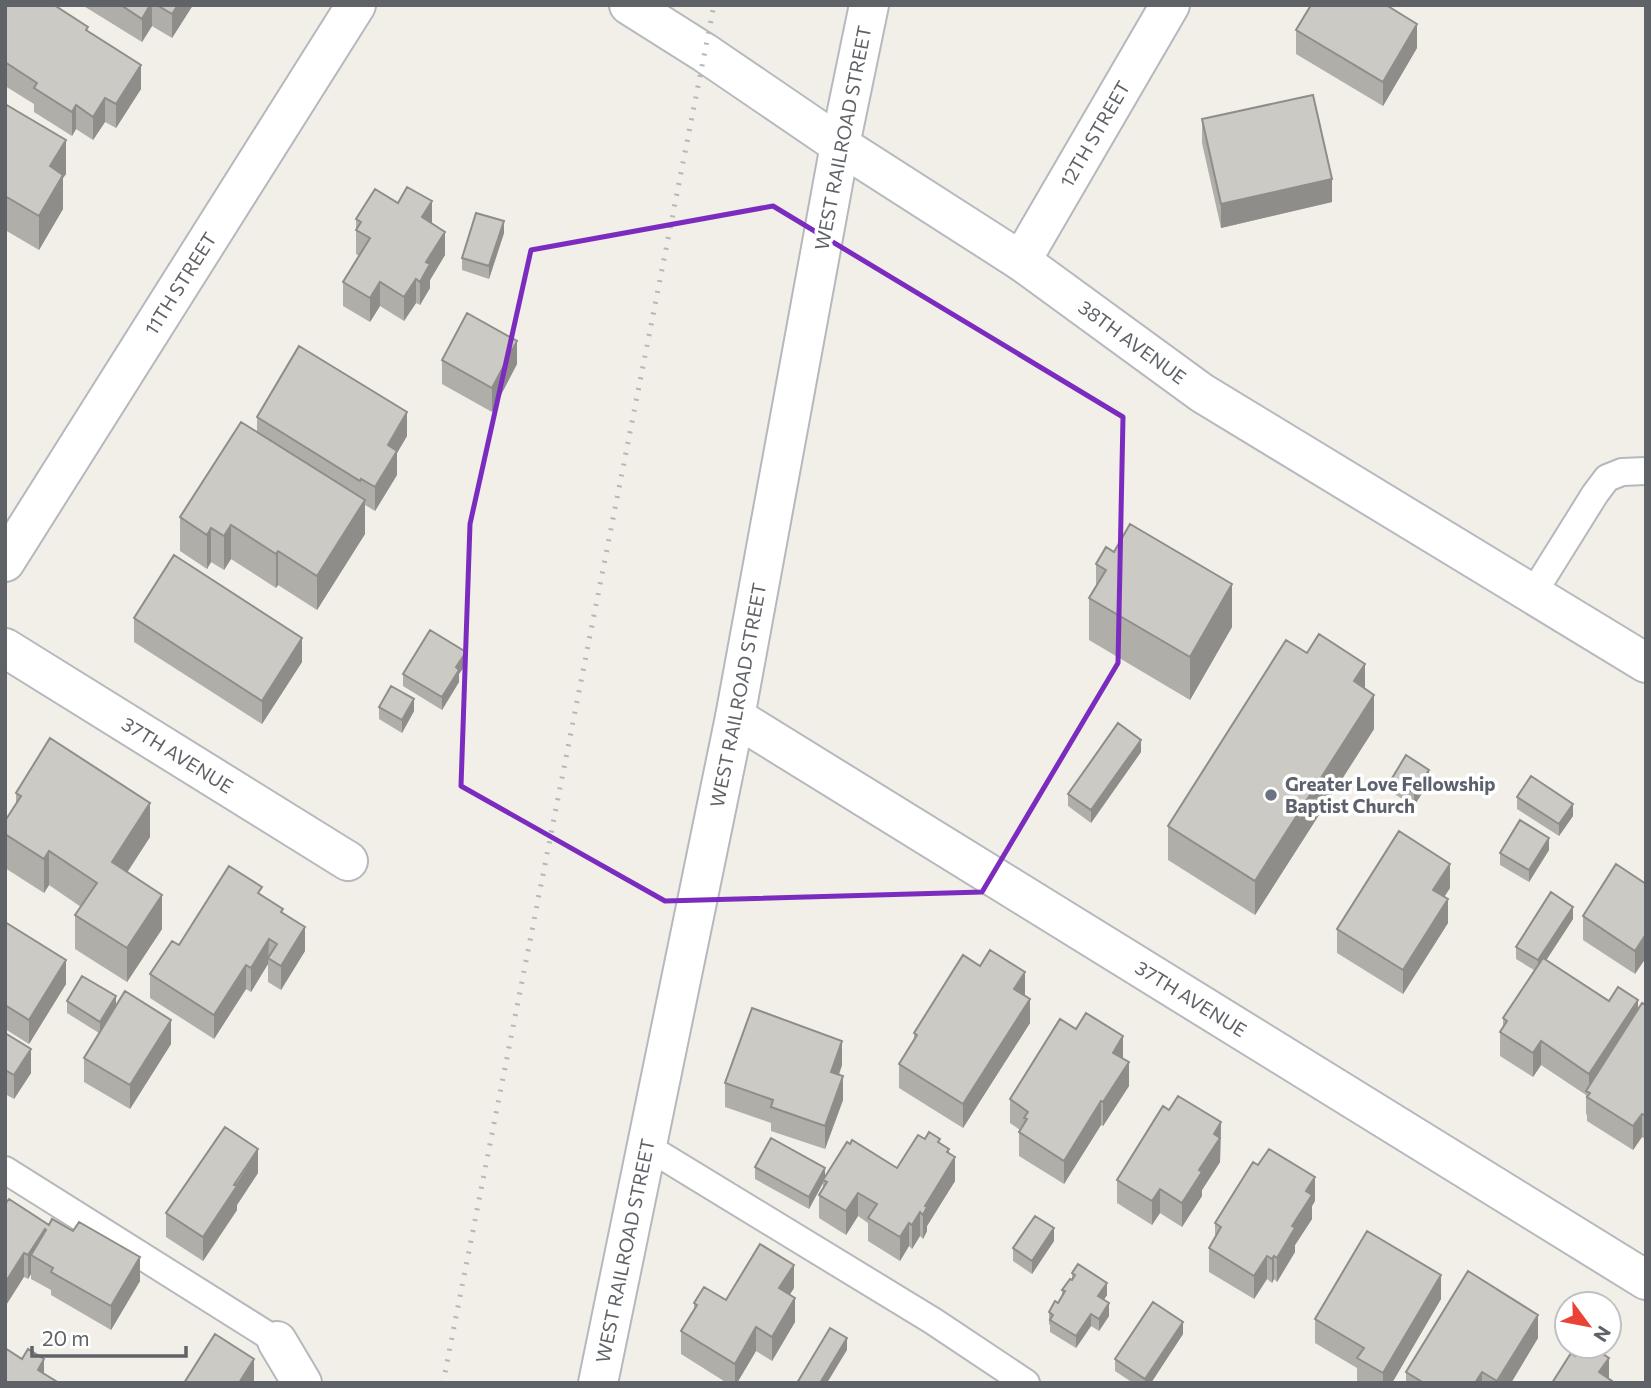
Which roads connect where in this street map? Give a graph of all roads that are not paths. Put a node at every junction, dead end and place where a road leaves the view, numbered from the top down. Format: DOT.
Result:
graph roads {
  1 [pos="356,5"];
  2 [pos="629,5"];
  3 [pos="869,5"];
  4 [pos="1170,5"];
  5 [pos="840,145"];
  6 [pos="1021,261"];
  7 [pos="1646,471"];
  8 [pos="5,562"];
  9 [pos="1532,595"];
  10 [pos="5,648"];
  11 [pos="1646,663"];
  12 [pos="735,717"];
  13 [pos="348,861"];
  14 [pos="646,1146"];
  15 [pos="5,1170"];
  16 [pos="1646,1279"];
  17 [pos="277,1341"];
  18 [pos="302,1383"];
  19 [pos="598,1383"];
  20 [pos="1026,1383"];
  1 -- 8 [label="street, 11TH STREET"];
  2 -- 5 [label="street, 38TH AVENUE"];
  3 -- 5 [label="street, WEST RAILROAD STREET"];
  4 -- 6 [label="street, 12TH STREET"];
  5 -- 6 [label="street, 38TH AVENUE"];
  5 -- 12 [label="street, WEST RAILROAD STREET"];
  6 -- 9 [label="street, 38TH AVENUE"];
  7 -- 9 [label="lane"];
  9 -- 11 [label="street, 38TH AVENUE"];
  10 -- 13 [label="street, 37TH AVENUE"];
  12 -- 14 [label="street, WEST RAILROAD STREET"];
  12 -- 16 [label="street, 37TH AVENUE"];
  14 -- 19 [label="street, WEST RAILROAD STREET"];
  14 -- 20 [label="lane"];
  15 -- 17 [label="lane"];
  17 -- 18 [label="street"];
}
